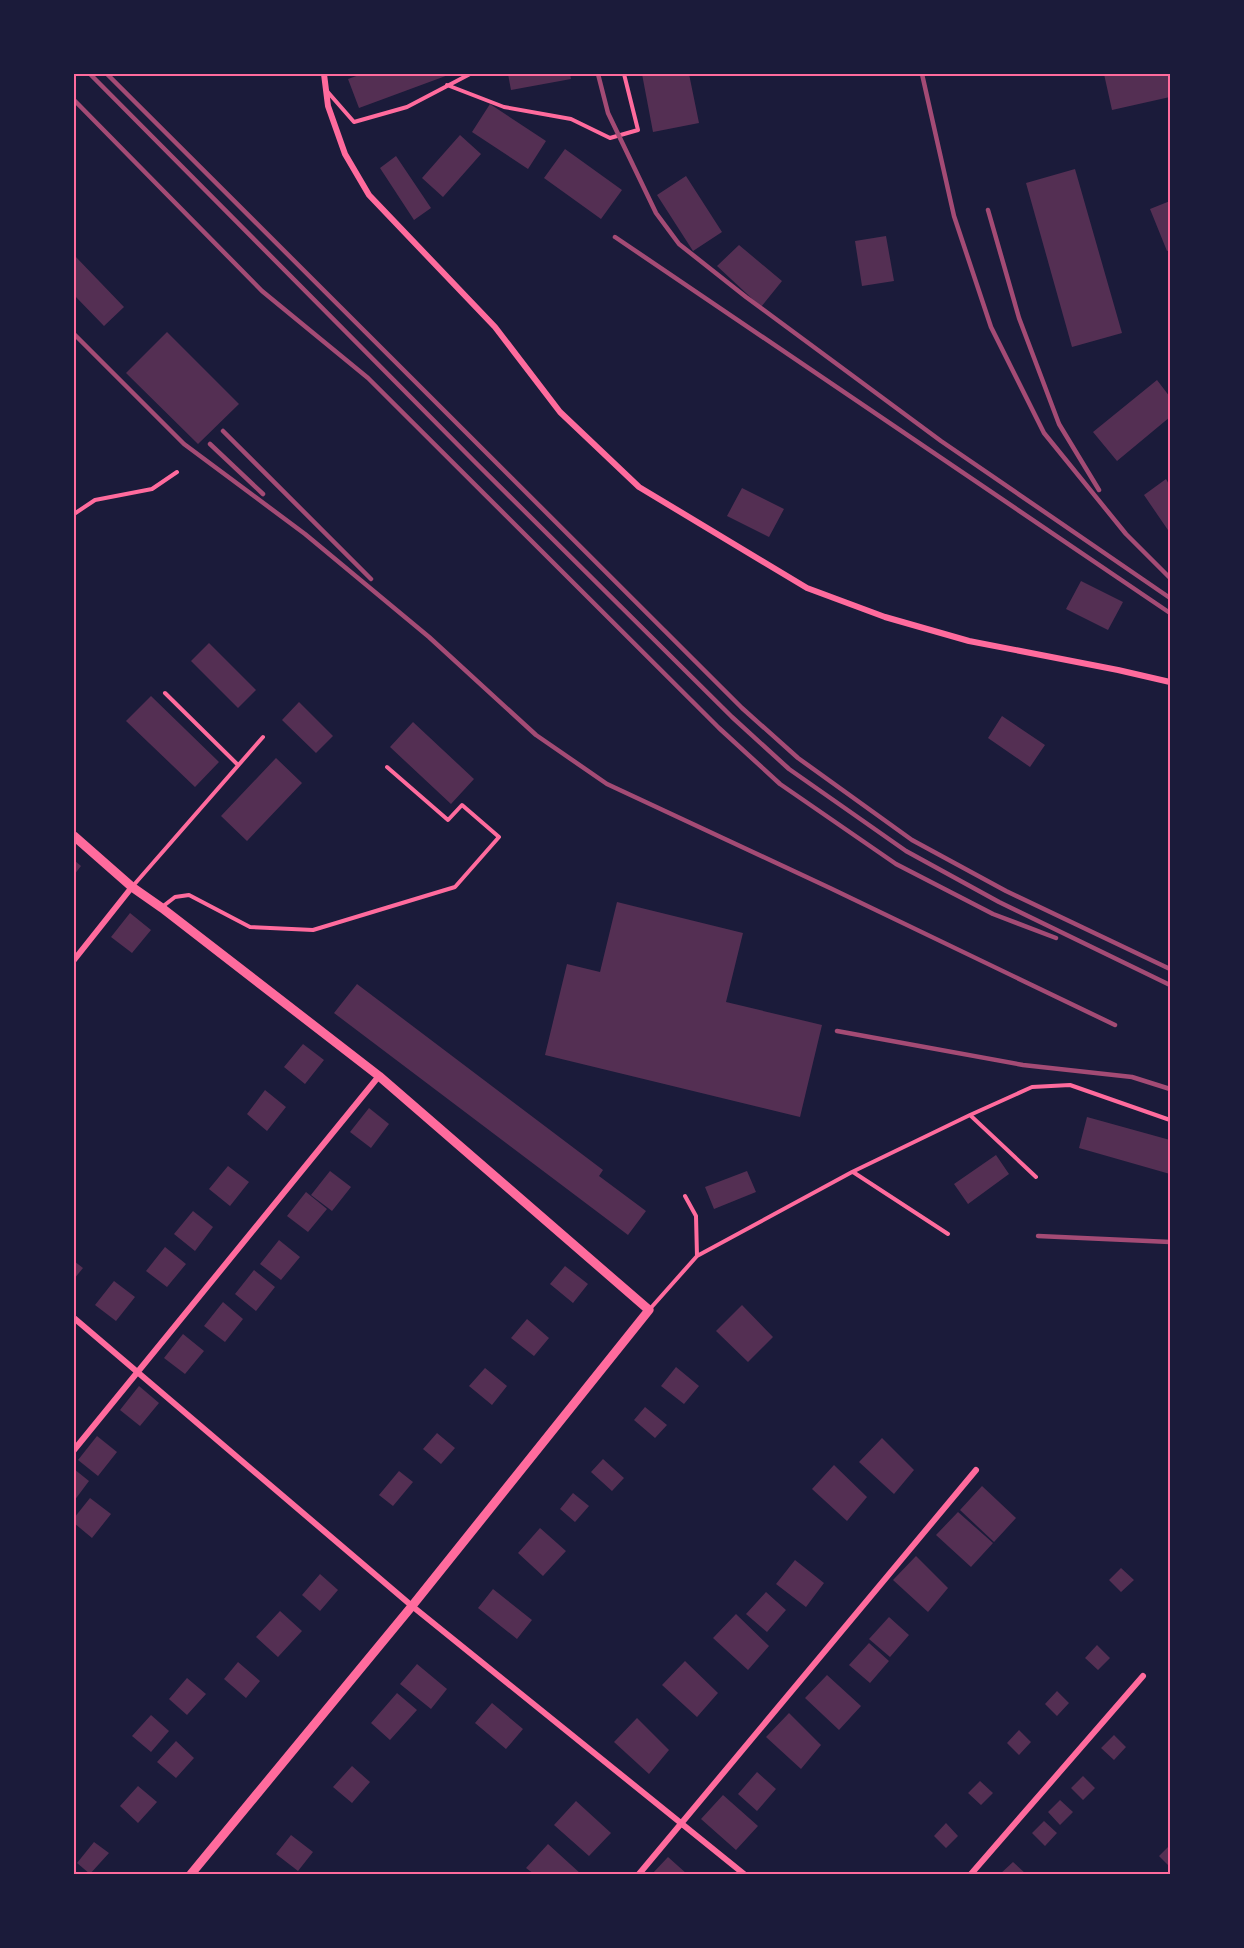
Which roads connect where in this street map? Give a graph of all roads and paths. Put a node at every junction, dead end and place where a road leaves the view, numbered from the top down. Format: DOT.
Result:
graph roads {
  1 [pos="324,74"];
  2 [pos="470,74"];
  3 [pos="624,74"];
  4 [pos="447,85"];
  5 [pos="326,90"];
  6 [pos="177,472"];
  7 [pos="74,514"];
  8 [pos="1170,682"];
  9 [pos="165,693"];
  10 [pos="263,737"];
  11 [pos="238,765"];
  12 [pos="387,767"];
  13 [pos="74,836"];
  14 [pos="132,887"];
  15 [pos="162,908"];
  16 [pos="74,960"];
  17 [pos="379,1076"];
  18 [pos="970,1115"];
  19 [pos="1170,1120"];
  20 [pos="852,1172"];
  21 [pos="1036,1177"];
  22 [pos="685,1196"];
  23 [pos="948,1234"];
  24 [pos="697,1257"];
  25 [pos="649,1310"];
  26 [pos="74,1318"];
  27 [pos="136,1371"];
  28 [pos="74,1450"];
  29 [pos="976,1470"];
  30 [pos="411,1606"];
  31 [pos="1143,1676"];
  32 [pos="682,1825"];
  33 [pos="191,1875"];
  34 [pos="639,1875"];
  35 [pos="744,1875"];
  36 [pos="971,1875"];
  1 -- 5 [label="street"];
  2 -- 4 [label="lane"];
  3 -- 4 [label="lane"];
  4 -- 5 [label="lane"];
  5 -- 8 [label="street"];
  6 -- 7 [label="lane"];
  9 -- 11 [label="lane"];
  10 -- 11 [label="lane"];
  11 -- 14 [label="lane"];
  12 -- 15 [label="lane"];
  13 -- 14 [label="street"];
  14 -- 15 [label="street"];
  14 -- 16 [label="street"];
  15 -- 17 [label="street"];
  17 -- 25 [label="street"];
  17 -- 27 [label="street"];
  18 -- 19 [label="lane"];
  18 -- 20 [label="lane"];
  18 -- 21 [label="lane"];
  20 -- 23 [label="lane"];
  20 -- 24 [label="lane"];
  22 -- 24 [label="lane"];
  24 -- 25 [label="lane"];
  25 -- 30 [label="street"];
  26 -- 27 [label="street"];
  27 -- 28 [label="street"];
  27 -- 30 [label="street"];
  29 -- 32 [label="street"];
  30 -- 32 [label="street"];
  30 -- 33 [label="street"];
  31 -- 36 [label="street"];
  32 -- 34 [label="street"];
  32 -- 35 [label="street"];
}
